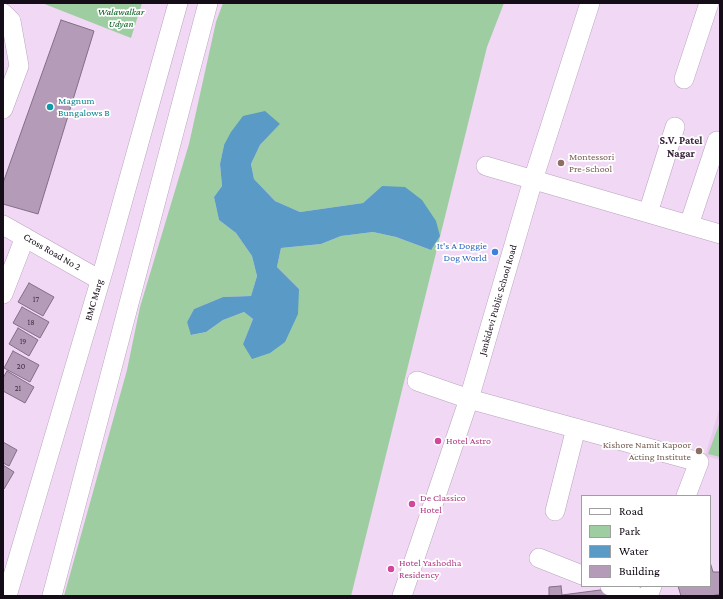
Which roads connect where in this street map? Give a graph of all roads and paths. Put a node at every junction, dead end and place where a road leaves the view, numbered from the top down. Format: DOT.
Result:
graph roads {
  1 [pos="178,3"];
  2 [pos="208,3"];
  3 [pos="590,3"];
  4 [pos="709,3"];
  5 [pos="3,13"];
  6 [pos="684,79"];
  7 [pos="3,109"];
  8 [pos="675,127"];
  9 [pos="717,141"];
  10 [pos="486,166"];
  11 [pos="533,180"];
  12 [pos="648,213"];
  13 [pos="3,225"];
  14 [pos="689,225"];
  15 [pos="720,234"];
  16 [pos="25,237"];
  17 [pos="100,280"];
  18 [pos="3,294"];
  19 [pos="417,381"];
  20 [pos="469,399"];
  21 [pos="576,428"];
  22 [pos="686,495"];
  23 [pos="555,511"];
  24 [pos="538,558"];
  25 [pos="581,575"];
  26 [pos="613,587"];
  27 [pos="7,596"];
  28 [pos="52,596"];
  29 [pos="402,596"];
  30 [pos="636,596"];
  1 -- 17 [label="street, BMC Marg"];
  2 -- 28 [label="street"];
  3 -- 11 [label="street, Jankidevi Public School Road"];
  4 -- 6 [label="street"];
  5 -- 7 [label="street"];
  8 -- 12 [label="street"];
  9 -- 14 [label="street"];
  10 -- 11 [label="street"];
  11 -- 12 [label="street"];
  11 -- 20 [label="street, Jankidevi Public School Road"];
  12 -- 14 [label="street"];
  13 -- 16 [label="street, Cross Road No 2"];
  14 -- 15 [label="street"];
  16 -- 17 [label="street, Cross Road No 2"];
  16 -- 18 [label="street"];
  17 -- 27 [label="street, BMC Marg"];
  19 -- 20 [label="street"];
  20 -- 21 [label="street"];
  20 -- 29 [label="street, Jankidevi Public School Road"];
  21 -- 22 [label="street"];
  21 -- 23 [label="street"];
  24 -- 25 [label="street"];
  26 -- 30 [label="street"];
}
